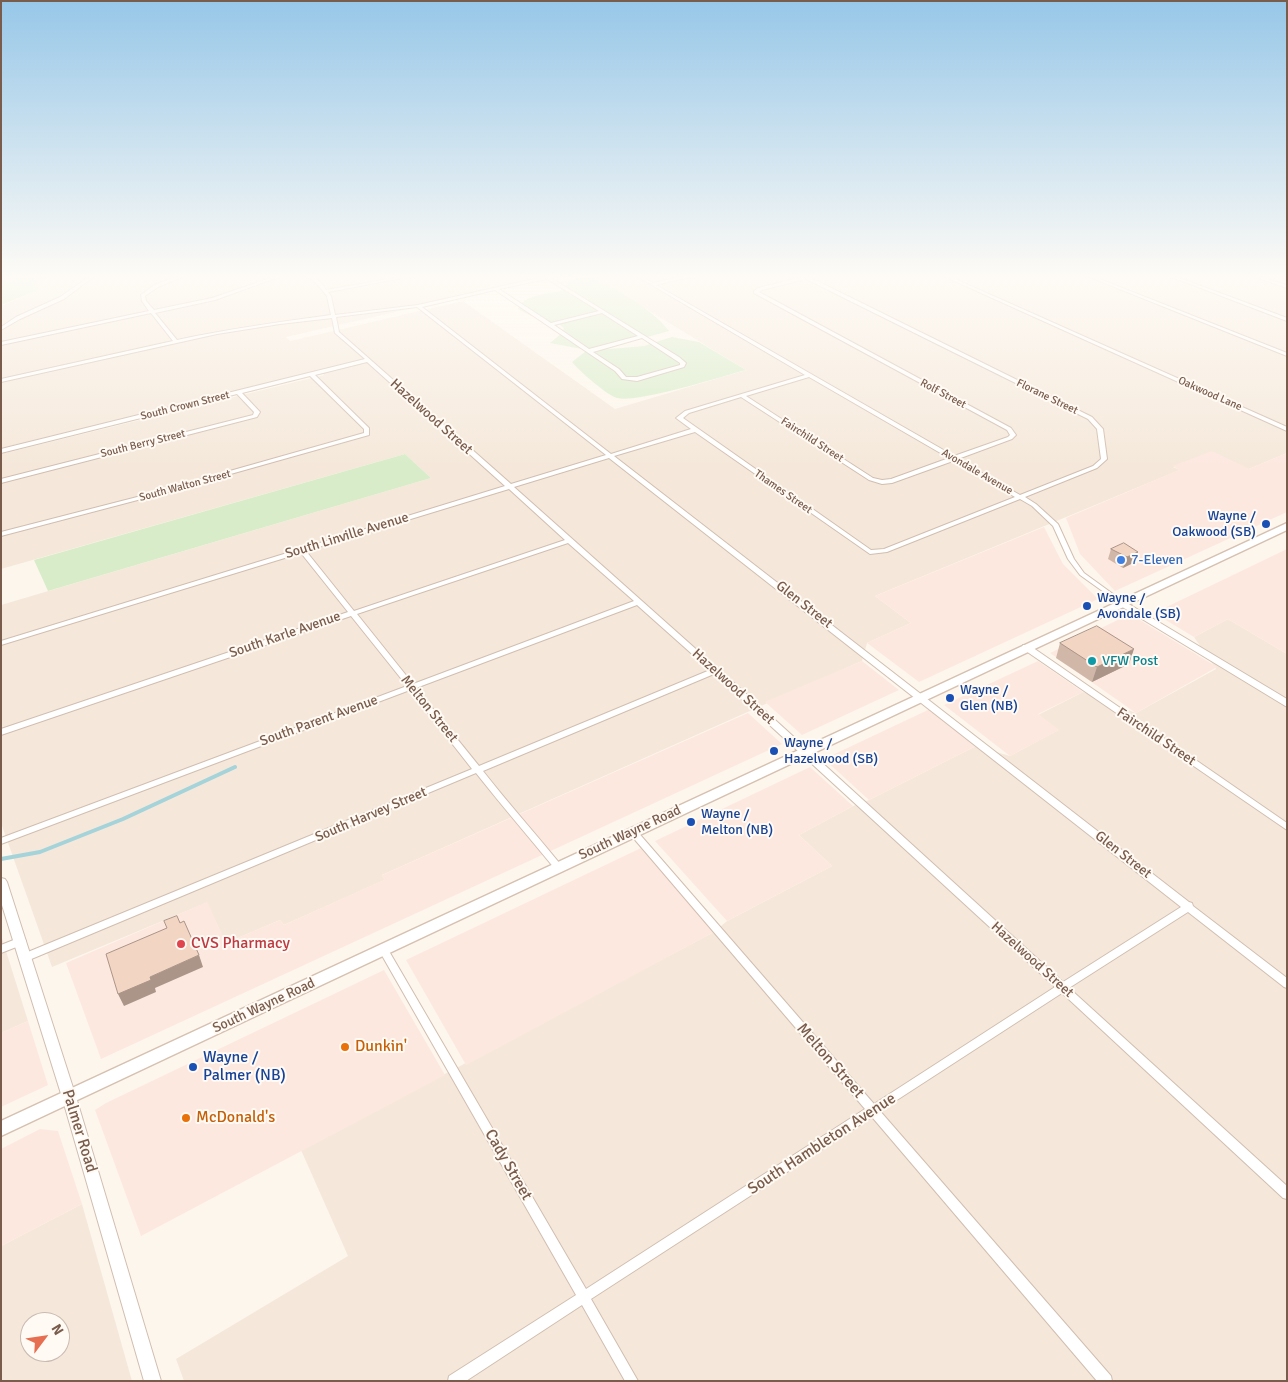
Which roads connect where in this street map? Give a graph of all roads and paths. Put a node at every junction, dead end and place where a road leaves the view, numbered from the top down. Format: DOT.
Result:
graph roads {
  1 [pos="27,338"];
  2 [pos="173,338"];
  3 [pos="194,338"];
  4 [pos="344,338"];
  5 [pos="460,338"];
  6 [pos="569,338"];
  7 [pos="635,338"];
  8 [pos="643,338"];
  9 [pos="747,338"];
  10 [pos="842,338"];
  11 [pos="930,338"];
  12 [pos="1085,338"];
  13 [pos="1245,338"];
  14 [pos="176,342"];
  15 [pos="1,344"];
  16 [pos="589,352"];
  17 [pos="1286,355"];
  18 [pos="368,360"];
  19 [pos="312,375"];
  20 [pos="810,375"];
  21 [pos="1,381"];
  22 [pos="239,393"];
  23 [pos="743,396"];
  24 [pos="1287,429"];
  25 [pos="694,430"];
  26 [pos="1,451"];
  27 [pos="610,455"];
  28 [pos="954,459"];
  29 [pos="1,481"];
  30 [pos="509,486"];
  31 [pos="1019,497"];
  32 [pos="1287,526"];
  33 [pos="1,534"];
  34 [pos="570,540"];
  35 [pos="302,550"];
  36 [pos="638,602"];
  37 [pos="1122,603"];
  38 [pos="352,612"];
  39 [pos="1,643"];
  40 [pos="1026,647"];
  41 [pos="715,671"];
  42 [pos="412,687"];
  43 [pos="921,697"];
  44 [pos="1287,704"];
  45 [pos="1,732"];
  46 [pos="804,751"];
  47 [pos="478,770"];
  48 [pos="1287,827"];
  49 [pos="633,832"];
  50 [pos="1,840"];
  51 [pos="558,867"];
  52 [pos="1,882"];
  53 [pos="1189,906"];
  54 [pos="21,941"];
  55 [pos="1,949"];
  56 [pos="383,950"];
  57 [pos="26,958"];
  58 [pos="1287,984"];
  59 [pos="1063,989"];
  60 [pos="70,1097"];
  61 [pos="874,1111"];
  62 [pos="1,1129"];
  63 [pos="1287,1194"];
  64 [pos="584,1296"];
  65 [pos="153,1381"];
  66 [pos="454,1381"];
  67 [pos="632,1381"];
  68 [pos="1106,1381"];
  1 -- 15 [label="street"];
  2 -- 14 [label="street"];
  3 -- 14 [label="street"];
  4 -- 18 [label="street, Hazelwood Street"];
  5 -- 27 [label="street, Glen Street"];
  6 -- 16 [label="street"];
  7 -- 16 [label="street"];
  8 -- 16 [label="street"];
  9 -- 20 [label="street, Avondale Avenue"];
  10 -- 28 [label="street, Rolf Street"];
  11 -- 31 [label="street, Florane Street"];
  12 -- 24 [label="street, Oakwood Lane"];
  13 -- 17 [label="street"];
  14 -- 21 [label="street"];
  18 -- 19 [label="street, South Crown Street"];
  18 -- 30 [label="street, Hazelwood Street"];
  19 -- 22 [label="street, South Crown Street"];
  19 -- 33 [label="street, South Walton Street"];
  20 -- 23 [label="street, Thames Street"];
  20 -- 28 [label="street, Avondale Avenue"];
  22 -- 26 [label="street, South Crown Street"];
  22 -- 29 [label="street, South Berry Street"];
  23 -- 25 [label="street, Thames Street"];
  23 -- 28 [label="street, Fairchild Street"];
  25 -- 27 [label="street, South Linville Avenue"];
  25 -- 31 [label="street, Thames Street"];
  27 -- 30 [label="street, South Linville Avenue"];
  27 -- 43 [label="street, Glen Street"];
  28 -- 31 [label="street, Avondale Avenue"];
  30 -- 34 [label="street, Hazelwood Street"];
  30 -- 35 [label="street, South Linville Avenue"];
  31 -- 37 [label="street, Avondale Avenue"];
  32 -- 37 [label="main road, South Wayne Road"];
  34 -- 36 [label="street, Hazelwood Street"];
  34 -- 38 [label="street, South Karle Avenue"];
  35 -- 38 [label="street, Melton Street"];
  35 -- 39 [label="street, South Linville Avenue"];
  36 -- 41 [label="street, Hazelwood Street"];
  36 -- 42 [label="street, South Parent Avenue"];
  37 -- 40 [label="main road, South Wayne Road"];
  37 -- 44 [label="street, Avondale Avenue"];
  38 -- 42 [label="street, Melton Street"];
  38 -- 45 [label="street, South Karle Avenue"];
  40 -- 43 [label="main road, South Wayne Road"];
  40 -- 48 [label="street, Fairchild Street"];
  41 -- 46 [label="street, Hazelwood Street"];
  41 -- 47 [label="street, South Harvey Street"];
  42 -- 47 [label="street, Melton Street"];
  42 -- 50 [label="street, South Parent Avenue"];
  43 -- 46 [label="main road, South Wayne Road"];
  43 -- 53 [label="street, Glen Street"];
  46 -- 49 [label="main road, South Wayne Road"];
  46 -- 59 [label="street, Hazelwood Street"];
  47 -- 51 [label="street, Melton Street"];
  47 -- 57 [label="street, South Harvey Street"];
  49 -- 51 [label="main road, South Wayne Road"];
  49 -- 61 [label="street, Melton Street"];
  51 -- 56 [label="main road, South Wayne Road"];
  52 -- 54 [label="street, Palmer Road"];
  53 -- 58 [label="street, Glen Street"];
  53 -- 59 [label="street, South Hambleton Avenue"];
  54 -- 55 [label="street"];
  54 -- 57 [label="street, Palmer Road"];
  56 -- 60 [label="main road, South Wayne Road"];
  56 -- 64 [label="street, Cady Street"];
  57 -- 60 [label="street, Palmer Road"];
  59 -- 61 [label="street, South Hambleton Avenue"];
  59 -- 63 [label="street, Hazelwood Street"];
  60 -- 62 [label="main road, South Wayne Road"];
  60 -- 65 [label="street, Palmer Road"];
  61 -- 64 [label="street, South Hambleton Avenue"];
  61 -- 68 [label="street, Melton Street"];
  64 -- 66 [label="street, South Hambleton Avenue"];
  64 -- 67 [label="street, Cady Street"];
}
